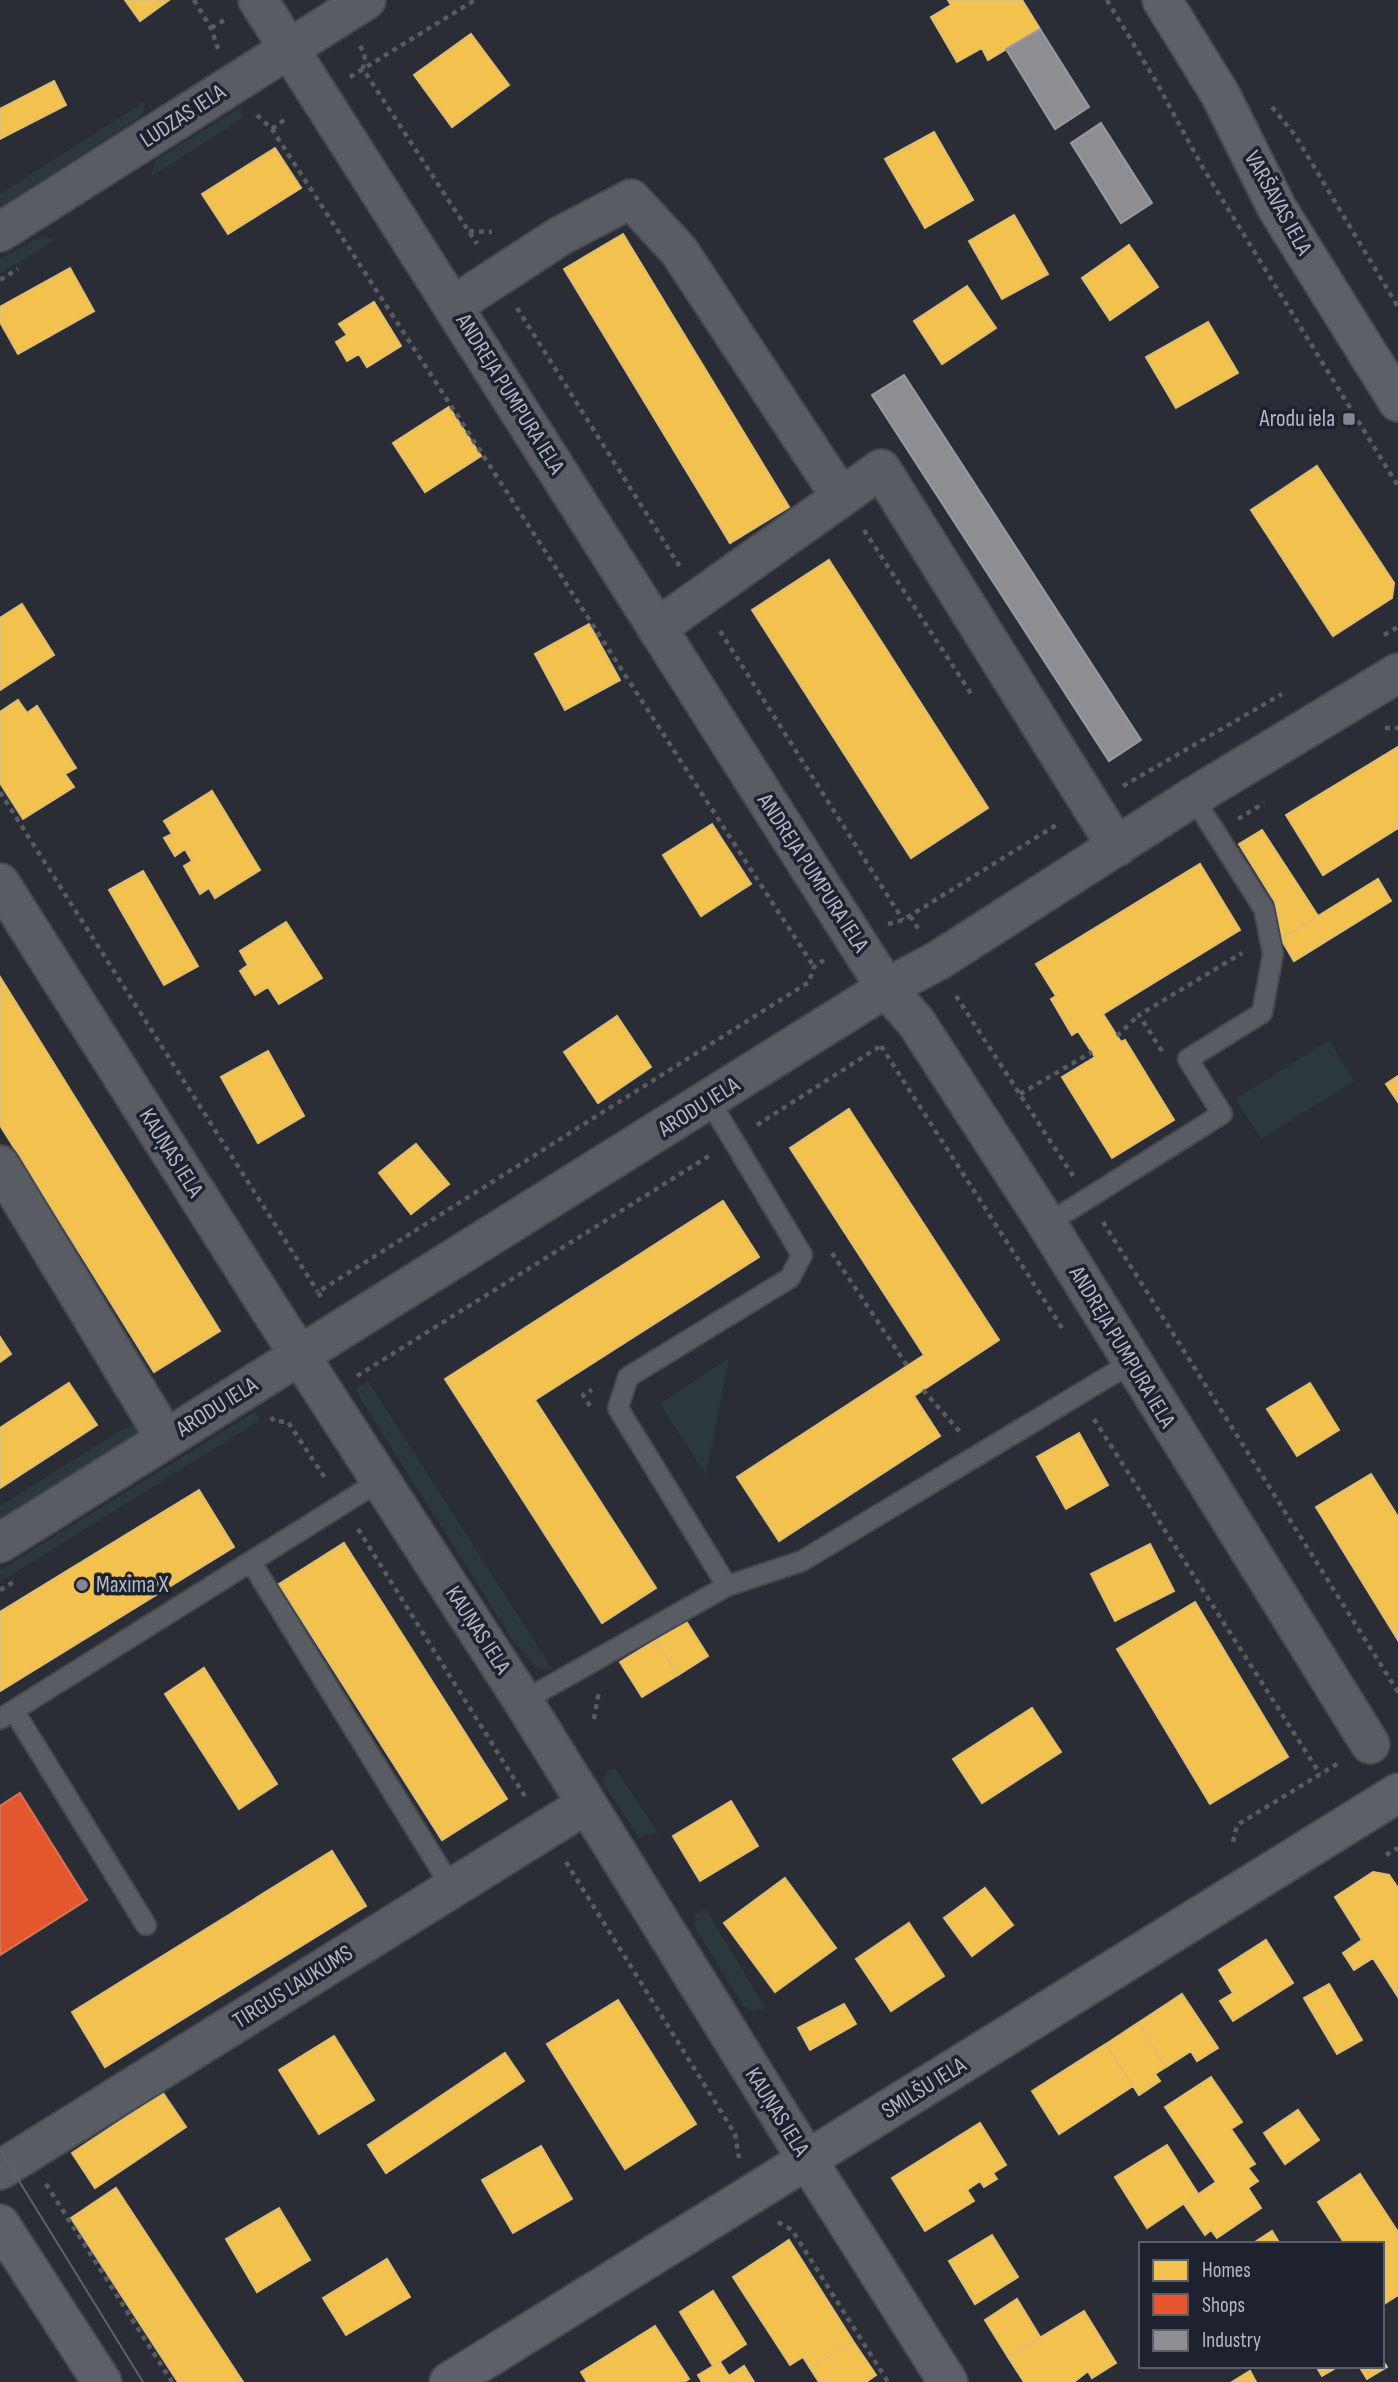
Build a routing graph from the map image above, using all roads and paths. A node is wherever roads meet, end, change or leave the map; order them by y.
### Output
1 (194, 0) edge
2 (258, 0) edge
3 (366, 0) edge
4 (475, 0) edge
5 (1162, 0) edge
6 (288, 49) junction
7 (222, 55) dead end
8 (363, 69) junction
9 (339, 83) dead end
10 (1270, 104) dead end
11 (258, 116) dead end
12 (0, 232) edge
13 (499, 278) junction
14 (454, 304) junction
15 (1398, 307) edge
16 (1398, 402) edge
17 (850, 510) junction
18 (700, 598) junction
19 (1398, 627) edge
20 (657, 628) junction
21 (1374, 640) dead end
22 (1398, 673) edge
23 (1292, 688) dead end
24 (973, 696) dead end
25 (1385, 728) dead end
26 (1398, 729) edge
27 (0, 792) edge
28 (1193, 797) junction
29 (1092, 804) junction
30 (1050, 812) dead end
31 (1058, 824) junction
32 (1117, 847) junction
33 (0, 883) edge
34 (904, 920) junction
35 (881, 926) dead end
36 (833, 954) dead end
37 (814, 967) junction
38 (886, 988) junction
39 (956, 996) dead end
40 (1139, 1015) dead end
41 (1117, 1037) dead end
42 (889, 1040) dead end
43 (1092, 1052) dead end
44 (1020, 1094) junction
45 (709, 1100) junction
46 (736, 1140) junction
47 (0, 1165) edge
48 (1088, 1199) junction
49 (1047, 1224) junction
50 (318, 1292) junction
51 (323, 1301) dead end
52 (300, 1355) junction
53 (1131, 1363) junction
54 (353, 1379) dead end
55 (595, 1388) dead end
56 (923, 1390) dead end
57 (590, 1407) dead end
58 (268, 1412) dead end
59 (966, 1438) dead end
60 (166, 1439) junction
61 (381, 1480) junction
62 (343, 1504) junction
63 (0, 1543) edge
64 (251, 1562) junction
65 (727, 1587) junction
66 (1398, 1692) edge
67 (523, 1701) junction
68 (7, 1715) edge
69 (1370, 1744) joint
70 (1398, 1793) edge
71 (587, 1804) junction
72 (546, 1829) junction
73 (1233, 1842) dead end
74 (1398, 1848) edge
75 (1386, 1856) dead end
76 (452, 1888) junction
77 (146, 1926) dead end
78 (739, 2160) dead end
79 (13, 2161) edge
80 (808, 2161) junction
81 (778, 2222) dead end
82 (0, 2224) edge
83 (102, 2382) edge
84 (172, 2382) edge
85 (449, 2382) edge
86 (888, 2382) edge
87 (948, 2382) edge

1 - 7 path
2 - 6 street, ANDREJA PUMPURA IELA
3 - 6 street, LUDZAS IELA
4 - 8 path
5 - 16 street, VARŠAVAS IELA
6 - 12 street, LUDZAS IELA
6 - 14 street, ANDREJA PUMPURA IELA
8 - 9 path
8 - 13 path
10 - 15 path
11 - 37 path
13 - 14 street
13 - 17 street
13 - 18 path
14 - 20 street, ANDREJA PUMPURA IELA
17 - 18 street
17 - 24 path
17 - 29 street
18 - 20 street
18 - 34 path
19 - 21 path
20 - 38 street, ANDREJA PUMPURA IELA
22 - 28 street, ARODU IELA
23 - 29 path
25 - 26 path
27 - 50 path
28 - 32 street, ARODU IELA
28 - 48 lane
29 - 31 path
29 - 32 street
30 - 31 path
31 - 34 path
32 - 38 street, ARODU IELA
33 - 52 street, KAUŅAS IELA
34 - 35 path
36 - 37 path
37 - 50 path
38 - 45 street, ARODU IELA
38 - 49 street, ANDREJA PUMPURA IELA
39 - 44 path
40 - 41 path
42 - 46 path
43 - 44 path
44 - 48 path
45 - 46 lane
45 - 52 street, ARODU IELA
46 - 54 path
46 - 65 lane
47 - 60 street
48 - 49 lane
48 - 66 path
49 - 53 street, ANDREJA PUMPURA IELA
50 - 51 path
52 - 60 street, ARODU IELA
52 - 61 street, KAUŅAS IELA
53 - 65 lane
53 - 69 street, ANDREJA PUMPURA IELA
55 - 57 path
56 - 59 path
58 - 62 path
60 - 63 street, ARODU IELA
61 - 62 lane
61 - 67 street, KAUŅAS IELA
62 - 64 lane
62 - 72 path
64 - 68 lane
64 - 76 lane
65 - 67 lane
67 - 71 street, KAUŅAS IELA
68 - 77 lane
69 - 73 path
70 - 80 street, SMILŠU IELA
71 - 72 street, TIRGUS LAUKUMS
71 - 80 street, KAUŅAS IELA
72 - 76 street, TIRGUS LAUKUMS
72 - 78 path
74 - 75 path
76 - 79 street, TIRGUS LAUKUMS
79 - 84 path
80 - 85 street, SMILŠU IELA
80 - 87 street, KAUŅAS IELA
81 - 86 path
82 - 83 street

